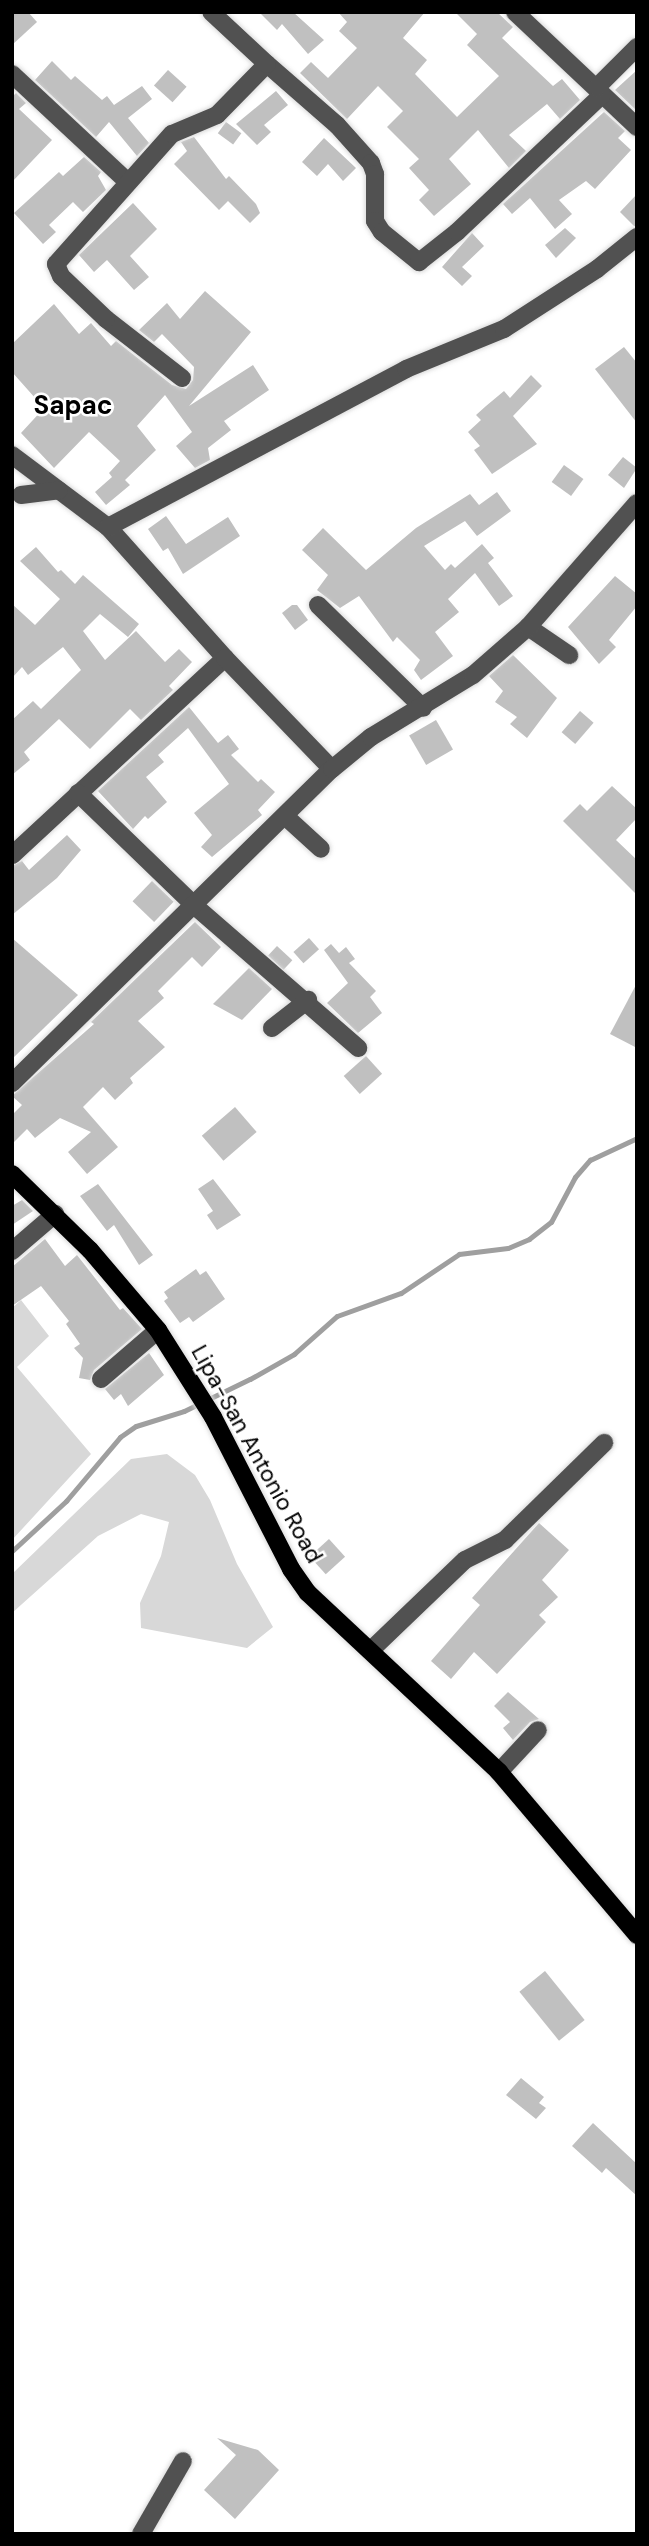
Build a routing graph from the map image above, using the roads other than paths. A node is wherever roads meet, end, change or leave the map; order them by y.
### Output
1 (211, 12) edge
2 (515, 12) edge
3 (637, 47) edge
4 (267, 64) junction
5 (12, 74) edge
6 (599, 91) junction
7 (637, 127) edge
8 (128, 182) junction
9 (637, 237) edge
10 (182, 378) dead end
11 (12, 455) edge
12 (60, 491) junction
13 (21, 495) dead end
14 (637, 503) edge
15 (108, 527) junction
16 (318, 605) dead end
17 (528, 627) junction
18 (569, 655) dead end
19 (225, 659) junction
20 (423, 708) junction
21 (332, 769) junction
22 (78, 793) junction
23 (286, 817) junction
24 (321, 849) dead end
25 (12, 855) edge
26 (196, 907) junction
27 (308, 1000) junction
28 (272, 1028) dead end
29 (358, 1048) dead end
30 (12, 1083) edge
31 (12, 1174) edge
32 (55, 1214) junction
33 (12, 1251) edge
34 (158, 1330) junction
35 (101, 1379) dead end
36 (604, 1443) dead end
37 (371, 1650) junction
38 (538, 1730) dead end
39 (499, 1772) junction
40 (637, 1935) edge
41 (183, 2461) dead end
42 (141, 2534) edge

1 - 4 street
2 - 6 street
3 - 6 street
4 - 6 street
4 - 8 street
5 - 8 street
6 - 7 street
8 - 10 street
9 - 15 street
11 - 12 street
12 - 13 street
12 - 15 street
14 - 17 street
15 - 19 street
16 - 20 street
17 - 18 street
17 - 20 street
19 - 21 street
19 - 22 street
20 - 21 street
21 - 23 street
22 - 25 street
22 - 26 street
23 - 24 street
23 - 26 street
26 - 27 street
26 - 30 street
27 - 28 street
27 - 29 street
31 - 32 main road, Lipa-San Antonio Road
32 - 33 street
32 - 34 main road, Lipa-San Antonio Road
34 - 35 street
34 - 37 main road, Lipa-San Antonio Road
36 - 37 street
37 - 39 main road, Lipa-San Antonio Road
38 - 39 street
39 - 40 main road, Lipa-San Antonio Road
41 - 42 street

